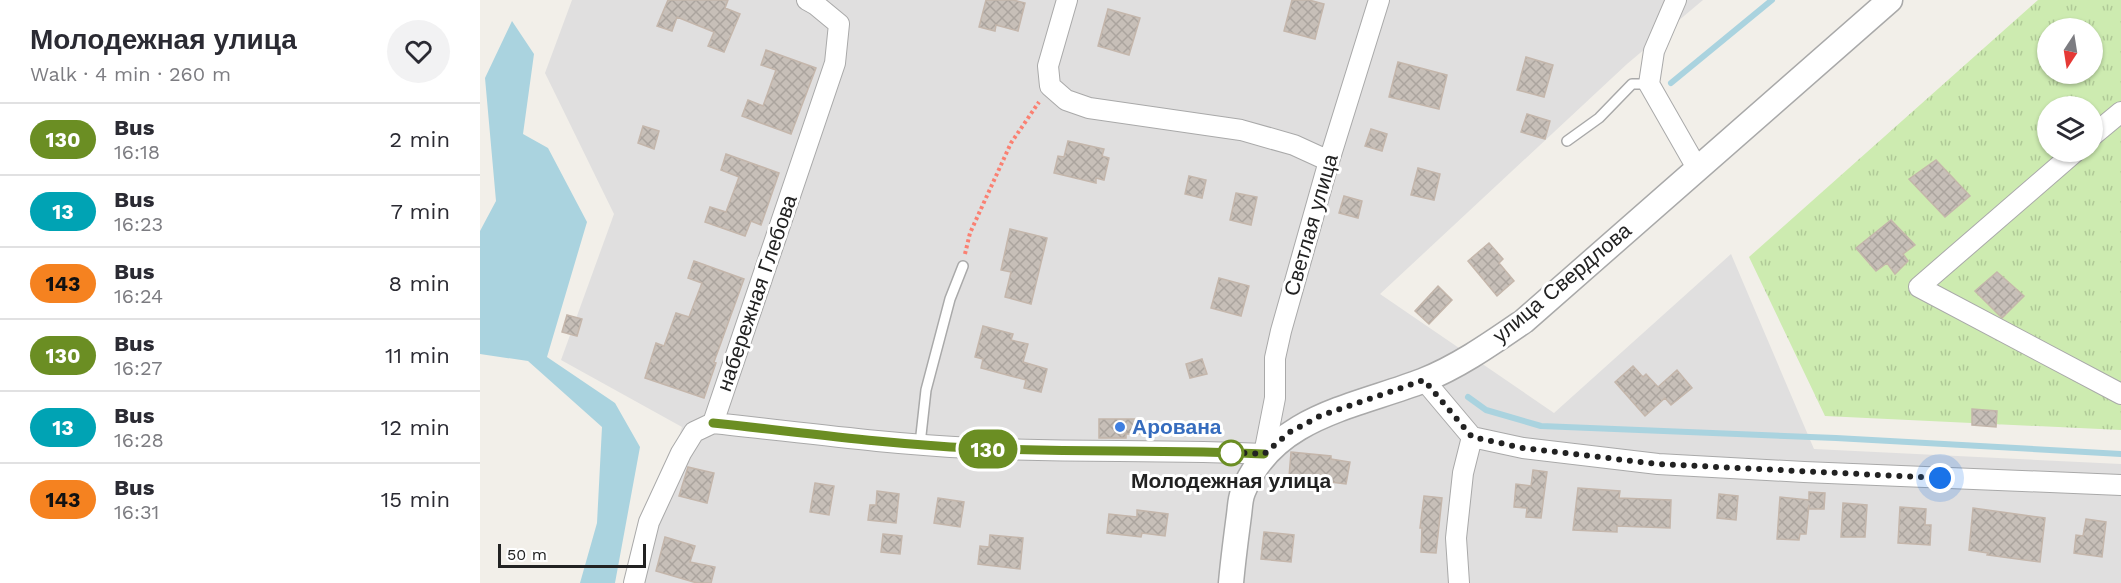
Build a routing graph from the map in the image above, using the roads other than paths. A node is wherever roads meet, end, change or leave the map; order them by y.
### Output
1 (807, 0) edge
2 (1067, 0) edge
3 (1379, 0) edge
4 (1676, 0) edge
5 (1890, 0) edge
6 (1648, 84) junction
7 (2121, 112) edge
8 (2103, 127) edge
9 (1567, 141) dead end
10 (1329, 161) junction
11 (2063, 162) edge
12 (1696, 168) junction
13 (963, 266) road end
14 (1424, 380) junction
15 (2121, 394) edge
16 (713, 423) junction
17 (1472, 437) junction
18 (921, 444) junction
19 (1264, 454) junction
20 (2121, 485) edge
21 (634, 583) edge
22 (1231, 583) edge
23 (1459, 583) edge

1 - 16 street, набережная Глебова
2 - 10 street
3 - 10 street, Светлая улица
4 - 6 street
5 - 12 street, улица Свердлова
6 - 9 lane
6 - 12 street
7 - 8 street
10 - 19 street, Светлая улица
11 - 15 street
12 - 14 street, улица Свердлова
13 - 18 lane
14 - 17 street
14 - 19 street, улица Свердлова
16 - 18 street
16 - 21 street
17 - 20 street
17 - 23 street
18 - 19 street
19 - 22 street, улица Свердлова

